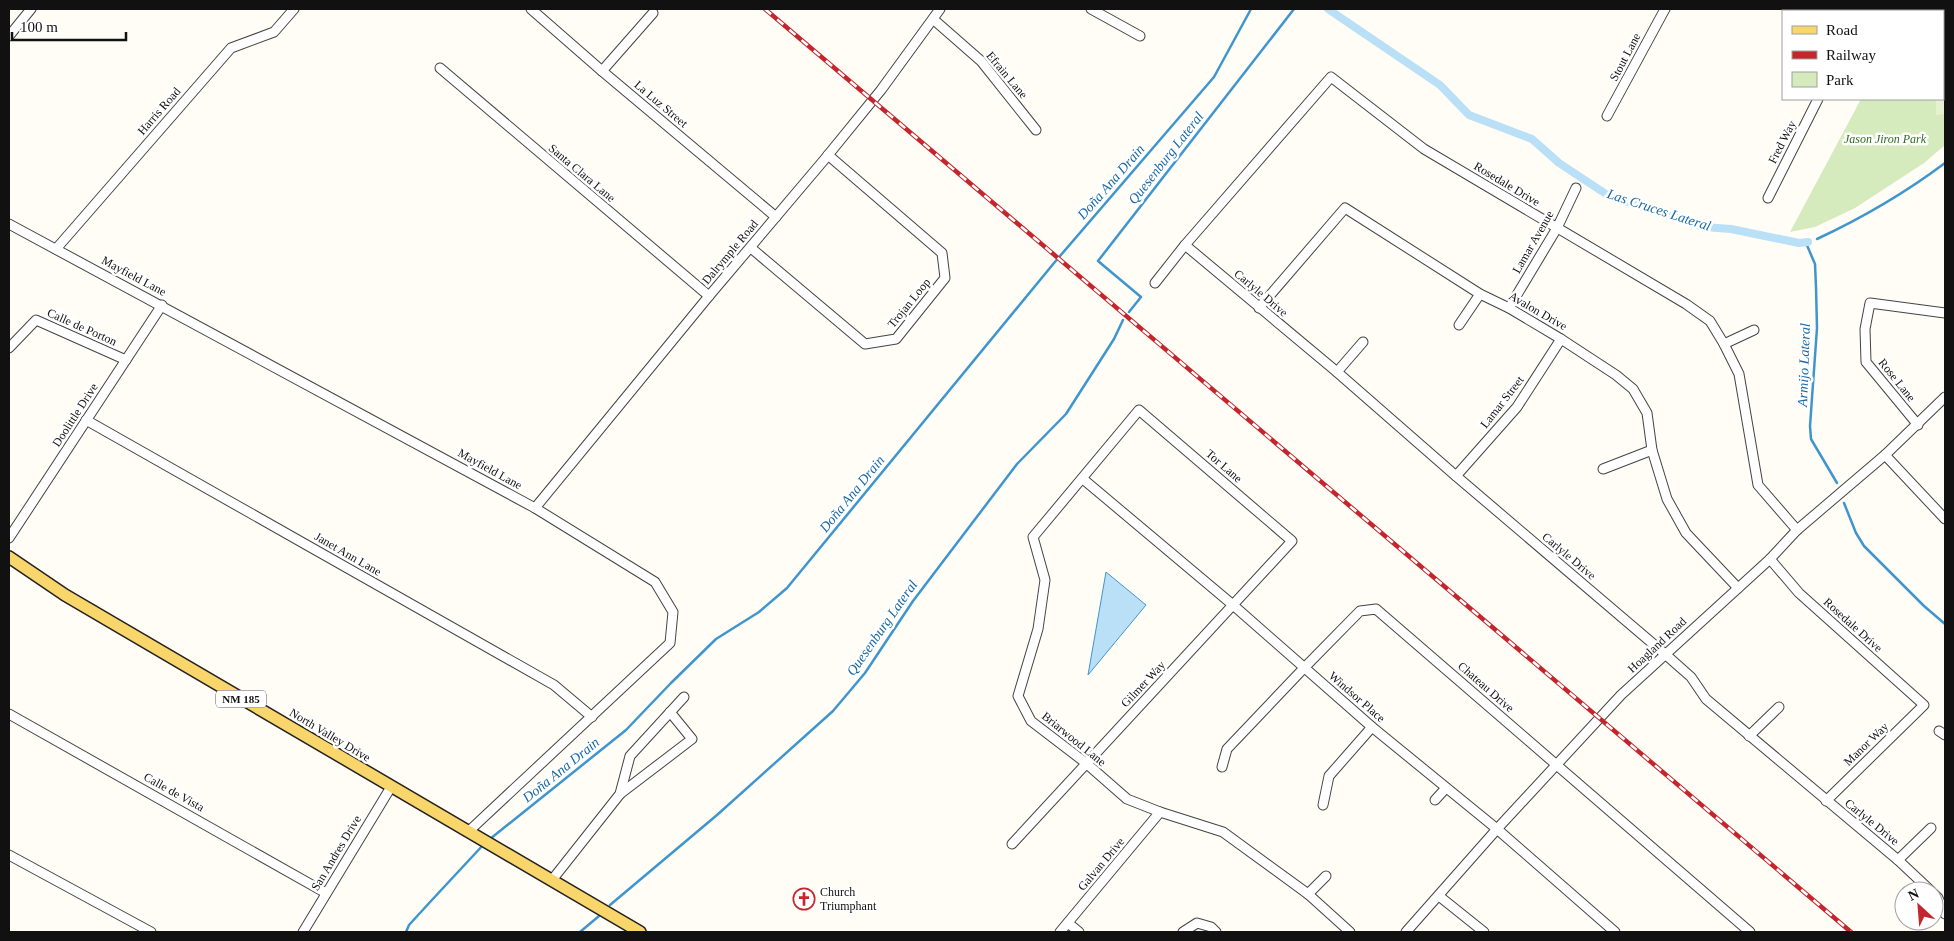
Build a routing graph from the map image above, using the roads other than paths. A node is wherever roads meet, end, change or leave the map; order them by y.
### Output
1 (32, 9) edge
2 (294, 9) edge
3 (531, 9) edge
4 (940, 9) edge
5 (1091, 9) edge
6 (1665, 9) edge
7 (653, 13) dead end
8 (933, 19) junction
9 (9, 36) edge
10 (1140, 36) dead end
11 (440, 68) dead end
12 (602, 71) junction
13 (1817, 100) edge
14 (1607, 116) dead end
15 (1036, 130) dead end
16 (828, 155) junction
17 (1576, 188) dead end
18 (1768, 198) dead end
19 (776, 216) junction
20 (9, 224) edge
21 (1557, 228) junction
22 (1185, 245) junction
23 (751, 248) junction
24 (56, 249) junction
25 (1155, 283) dead end
26 (1480, 294) junction
27 (709, 296) junction
28 (162, 306) junction
29 (1259, 308) junction
30 (1509, 308) junction
31 (1945, 313) edge
32 (1459, 326) dead end
33 (1754, 330) dead end
34 (1562, 339) junction
35 (1363, 342) dead end
36 (1724, 344) junction
37 (9, 348) edge
38 (126, 360) junction
39 (1338, 372) junction
40 (1945, 397) edge
41 (1139, 410) joint
42 (86, 420) junction
43 (1918, 425) junction
44 (1652, 450) junction
45 (1885, 455) junction
46 (1603, 469) dead end
47 (1456, 476) junction
48 (1083, 479) junction
49 (535, 508) junction
50 (1945, 519) edge
51 (1797, 530) junction
52 (9, 538) edge
53 (1292, 541) joint
54 (9, 558) edge
55 (1770, 559) junction
56 (1738, 588) junction
57 (1233, 605) junction
58 (1665, 654) junction
59 (1304, 668) junction
60 (684, 697) dead end
61 (1924, 705) joint
62 (1779, 707) dead end
63 (670, 712) junction
64 (9, 714) edge
65 (592, 717) junction
66 (1372, 727) junction
67 (1749, 736) junction
68 (1086, 763) junction
69 (1556, 764) junction
70 (1222, 767) dead end
71 (391, 787) junction
72 (1446, 788) junction
73 (620, 794) junction
74 (1435, 800) dead end
75 (1826, 801) junction
76 (1323, 805) dead end
77 (1160, 812) junction
78 (1931, 828) dead end
79 (1497, 829) junction
80 (473, 833) junction
81 (1012, 844) dead end
82 (9, 855) edge
83 (1898, 860) junction
84 (1326, 876) dead end
85 (552, 880) junction
86 (1920, 881) edge
87 (326, 893) junction
88 (1308, 894) junction
89 (1438, 896) junction
90 (1068, 923) junction
91 (151, 932) edge
92 (303, 932) edge
93 (640, 932) edge
94 (1060, 932) edge
95 (1080, 932) edge
96 (1183, 932) edge
97 (1216, 932) edge
98 (1350, 932) edge
99 (1406, 932) edge
100 (1484, 932) edge
101 (1615, 932) edge
102 (1750, 932) edge

1 - 9 street
2 - 24 street, Harris Road
3 - 12 street, La Luz Street
4 - 8 street, Dalrymple Road
5 - 10 street
6 - 14 street, Stout Lane
7 - 12 street
8 - 15 street, Efrain Lane
8 - 16 street, Dalrymple Road
11 - 27 street, Santa Clara Lane
12 - 19 street, La Luz Street
13 - 18 street, Fred Way
16 - 19 street, Dalrymple Road
16 - 23 street, Trojan Loop
17 - 21 street, Lamar Avenue
19 - 23 street, Dalrymple Road
20 - 24 street, Mayfield Lane
21 - 22 street, Rosedale Drive
21 - 30 street, Lamar Avenue
21 - 36 street, Rosedale Drive
22 - 25 street, Rosedale Drive
22 - 29 street, Carlyle Drive
23 - 27 street, Dalrymple Road
24 - 28 street, Mayfield Lane
26 - 29 street, Avalon Drive
26 - 30 street, Avalon Drive
26 - 32 street
27 - 49 street, Dalrymple Road
28 - 38 street, Doolittle Drive
28 - 49 street, Mayfield Lane
29 - 39 street, Carlyle Drive
30 - 34 street, Avalon Drive
31 - 43 street, Rose Lane
33 - 36 street
34 - 44 street, Avalon Drive
34 - 47 street, Lamar Street
35 - 39 street
36 - 51 street, Rosedale Drive
37 - 38 street, Calle de Porton
38 - 42 street, Doolittle Drive
39 - 47 street, Carlyle Drive
40 - 43 street, Hoagland Road
41 - 48 street, Briarwood Lane
41 - 53 street, Tor Lane
42 - 52 street, Doolittle Drive
42 - 65 street, Janet Ann Lane
43 - 45 street, Hoagland Road
44 - 46 street
44 - 56 street, Avalon Drive
45 - 50 street
45 - 51 street, Hoagland Road
47 - 58 street, Carlyle Drive
48 - 57 street, Windsor Place
48 - 68 street, Briarwood Lane
49 - 65 street, Mayfield Lane
51 - 55 street, Hoagland Road
53 - 57 street, Gilmer Way
54 - 71 main road, North Valley Drive / NM 185
55 - 56 street, Hoagland Road
55 - 61 street, Rosedale Drive
56 - 58 street, Hoagland Road
57 - 59 street, Windsor Place
57 - 68 street, Gilmer Way
58 - 67 street, Carlyle Drive
58 - 69 street, Hoagland Road
59 - 66 street, Windsor Place
59 - 69 street, Chateau Drive
59 - 70 street, Chateau Drive
60 - 63 street
61 - 75 street, Manor Way
62 - 67 street
63 - 73 street
63 - 73 street
64 - 87 street, Calle de Vista
65 - 80 street, Mayfield Lane
66 - 72 street, Windsor Place
66 - 76 street
67 - 75 street, Carlyle Drive
68 - 77 street, Briarwood Lane
68 - 81 street, Gilmer Way
69 - 79 street, Hoagland Road
69 - 102 street, Chateau Drive
71 - 80 main road, North Valley Drive / NM 185
71 - 87 street, San Andres Drive
72 - 74 street
72 - 79 street, Windsor Place
73 - 85 street
75 - 83 street, Carlyle Drive
77 - 88 street, Briarwood Lane
77 - 90 street, Galvan Drive
78 - 83 street
79 - 89 street, Hoagland Road
79 - 101 street, Windsor Place
80 - 85 main road, North Valley Drive / NM 185
82 - 91 street
83 - 86 street, Carlyle Drive
84 - 88 street
85 - 93 main road, North Valley Drive / NM 185
87 - 92 street, San Andres Drive
88 - 98 street, Briarwood Lane
89 - 99 street, Hoagland Road
89 - 100 street
90 - 94 street, Galvan Drive
90 - 95 street
96 - 97 street

